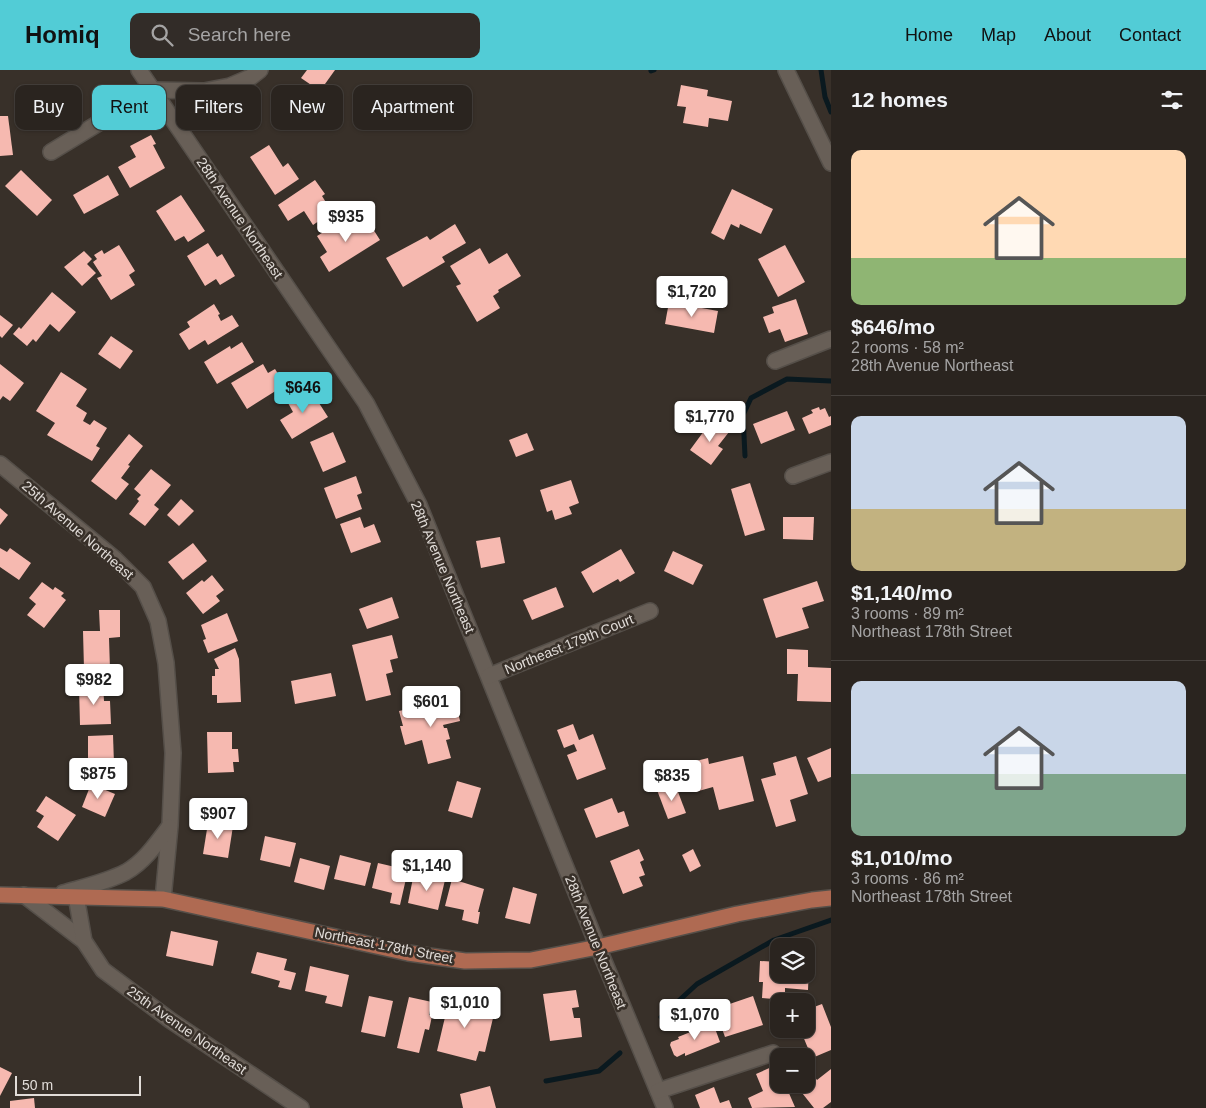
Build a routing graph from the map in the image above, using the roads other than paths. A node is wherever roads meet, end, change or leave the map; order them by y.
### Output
1 (140, 70) edge
2 (260, 70) edge
3 (786, 70) edge
4 (150, 85) edge
5 (166, 90) edge
6 (166, 109) edge
7 (92, 127) edge
8 (51, 152) dead end
9 (831, 163) edge
10 (831, 339) edge
11 (775, 361) dead end
12 (831, 462) edge
13 (0, 464) edge
14 (794, 476) dead end
15 (650, 611) dead end
16 (489, 676) junction
17 (170, 826) junction
18 (0, 895) edge
19 (24, 895) junction
20 (53, 896) junction
21 (76, 896) junction
22 (831, 898) edge
23 (163, 899) junction
24 (84, 942) junction
25 (598, 947) junction
26 (770, 1054) edge
27 (658, 1091) junction
28 (300, 1108) edge
29 (665, 1108) edge

1 - 4 street, 28th Avenue Northeast
2 - 5 street
3 - 9 street
6 - 16 street, 28th Avenue Northeast
7 - 8 street
10 - 11 street
12 - 14 street
13 - 17 street, 25th Avenue Northeast
15 - 16 street, Northeast 179th Court
16 - 25 street, 28th Avenue Northeast
17 - 20 street
17 - 23 street, 25th Avenue Northeast
18 - 19 main road, Northeast 178th Street
19 - 20 main road, Northeast 178th Street
19 - 24 street, 25th Avenue Northeast
20 - 21 main road, Northeast 178th Street
21 - 23 main road, Northeast 178th Street
21 - 24 street, 25th Avenue Northeast
22 - 25 main road, Northeast 178th Street
23 - 25 main road, Northeast 178th Street
24 - 28 street, 25th Avenue Northeast
25 - 27 street, 28th Avenue Northeast
26 - 27 street
27 - 29 street, 28th Avenue Northeast

